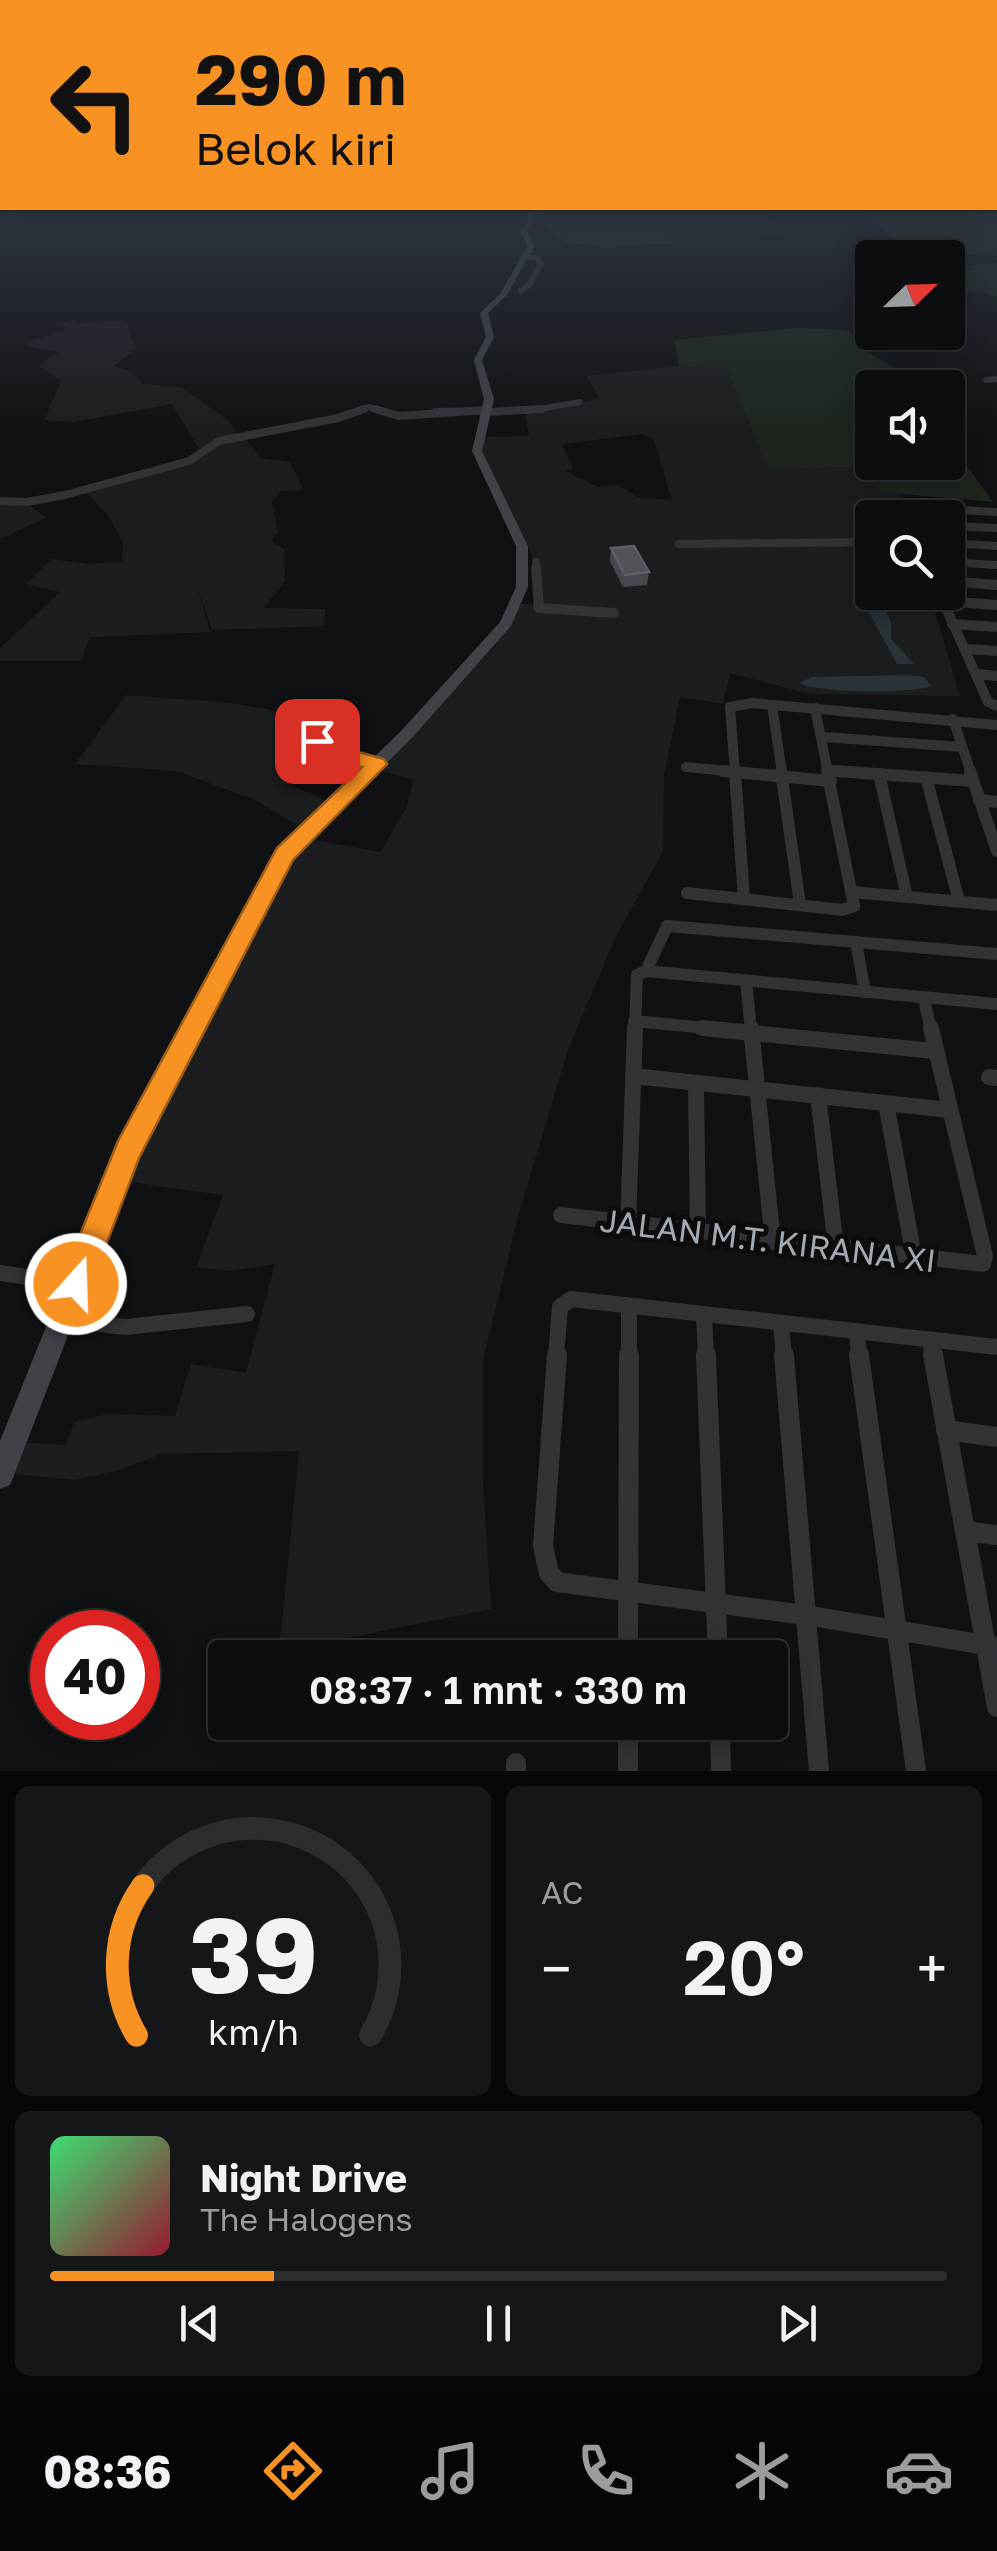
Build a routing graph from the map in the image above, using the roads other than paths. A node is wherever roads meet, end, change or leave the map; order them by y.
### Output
1 (517, 269) edge
2 (539, 269) edge
3 (521, 291) dead end
4 (997, 379) edge
5 (986, 380) dead end
6 (580, 402) dead end
7 (488, 411) junction
8 (0, 501) edge
9 (965, 510) edge
10 (997, 512) edge
11 (965, 527) edge
12 (997, 528) edge
13 (855, 542) edge
14 (679, 544) dead end
15 (965, 544) edge
16 (997, 546) edge
17 (536, 562) dead end
18 (965, 563) edge
19 (997, 565) edge
20 (965, 582) edge
21 (997, 585) edge
22 (965, 600) edge
23 (997, 605) edge
24 (946, 610) edge
25 (614, 613) dead end
26 (952, 624) junction
27 (997, 627) edge
28 (966, 649) junction
29 (997, 651) edge
30 (976, 674) junction
31 (997, 676) edge
32 (772, 705) junction
33 (997, 706) edge
34 (815, 708) junction
35 (323, 712) dead end
36 (952, 719) junction
37 (997, 725) edge
38 (823, 738) junction
39 (962, 747) junction
40 (377, 764) junction
41 (686, 767) dead end
42 (734, 774) junction
43 (879, 774) junction
44 (830, 775) junction
45 (781, 777) junction
46 (926, 777) junction
47 (972, 781) junction
48 (979, 800) junction
49 (997, 802) edge
50 (997, 851) edge
51 (852, 892) junction
52 (687, 893) dead end
53 (907, 897) junction
54 (744, 900) junction
55 (959, 901) junction
56 (800, 904) junction
57 (997, 905) edge
58 (856, 942) junction
59 (997, 954) edge
60 (646, 971) junction
61 (746, 981) junction
62 (865, 992) junction
63 (924, 999) junction
64 (997, 1004) edge
65 (634, 1022) junction
66 (750, 1034) junction
67 (936, 1051) junction
68 (633, 1076) junction
69 (696, 1082) junction
70 (758, 1089) junction
71 (818, 1096) junction
72 (886, 1103) junction
73 (950, 1110) junction
74 (561, 1215) dead end
75 (628, 1225) junction
76 (698, 1234) junction
77 (773, 1242) junction
78 (836, 1248) junction
79 (914, 1257) junction
80 (0, 1273) edge
81 (76, 1284) junction
82 (629, 1308) junction
83 (247, 1314) dead end
84 (704, 1317) junction
85 (63, 1320) junction
86 (780, 1323) junction
87 (856, 1331) junction
88 (930, 1340) junction
89 (997, 1347) edge
90 (946, 1430) junction
91 (997, 1437) edge
92 (0, 1475) edge
93 (965, 1530) junction
94 (997, 1535) edge
95 (629, 1592) junction
96 (717, 1602) junction
97 (805, 1614) junction
98 (897, 1633) junction
99 (628, 1640) edge
100 (718, 1640) edge
101 (991, 1646) edge
102 (997, 1707) edge
103 (628, 1740) edge
104 (720, 1740) edge
105 (628, 1771) edge
106 (721, 1771) edge
107 (819, 1771) edge
108 (916, 1771) edge

1 - 7 street
2 - 3 street
4 - 5 street
6 - 7 street
7 - 8 street
7 - 40 street
9 - 10 street
11 - 12 street
13 - 14 street
15 - 16 street
17 - 25 street
18 - 19 street
20 - 21 street
22 - 23 street
24 - 26 street
26 - 27 street
26 - 28 street
28 - 29 street
28 - 30 street
30 - 31 street
30 - 33 street
32 - 34 street
32 - 42 street
32 - 45 street
34 - 36 street
34 - 38 street
35 - 40 street
36 - 37 street
36 - 39 street
38 - 39 street
38 - 44 street
39 - 47 street
40 - 81 street
41 - 42 street
42 - 45 street
42 - 54 street
43 - 44 street
43 - 46 street
43 - 53 street
44 - 45 street
44 - 51 street
45 - 56 street
46 - 47 street
46 - 55 street
47 - 48 street
48 - 49 street
48 - 50 street
51 - 53 street
51 - 56 street
52 - 54 street
53 - 55 street
54 - 56 street
55 - 57 street
58 - 59 street
58 - 60 street
58 - 62 street
60 - 61 street
60 - 65 street
61 - 62 street
61 - 66 street
62 - 63 street
63 - 64 street
63 - 67 street
65 - 66 street
65 - 68 street
66 - 67 street
66 - 70 street
67 - 73 street
68 - 69 street
68 - 75 street
69 - 70 street
69 - 76 street
70 - 71 street
70 - 77 street
71 - 72 street
71 - 78 street
72 - 73 street
72 - 79 street
73 - 79 street, JALAN M.T. KIRANA XI
74 - 75 street, JALAN M.T. KIRANA XI
75 - 76 street, JALAN M.T. KIRANA XI
76 - 77 street, JALAN M.T. KIRANA XI
77 - 78 street, JALAN M.T. KIRANA XI
78 - 79 street, JALAN M.T. KIRANA XI
80 - 81 street
81 - 85 street
82 - 84 street
82 - 95 street
82 - 95 street
83 - 85 street
84 - 86 street
84 - 96 street
85 - 92 street
86 - 87 street
86 - 97 street
87 - 88 street
87 - 98 street
88 - 89 street
88 - 90 street
90 - 91 street
90 - 93 street
93 - 94 street
93 - 101 street
95 - 96 street
95 - 99 street
96 - 97 street
96 - 100 street
97 - 98 street
97 - 107 street
98 - 101 street
98 - 108 street
101 - 102 street
103 - 105 street
104 - 106 street

